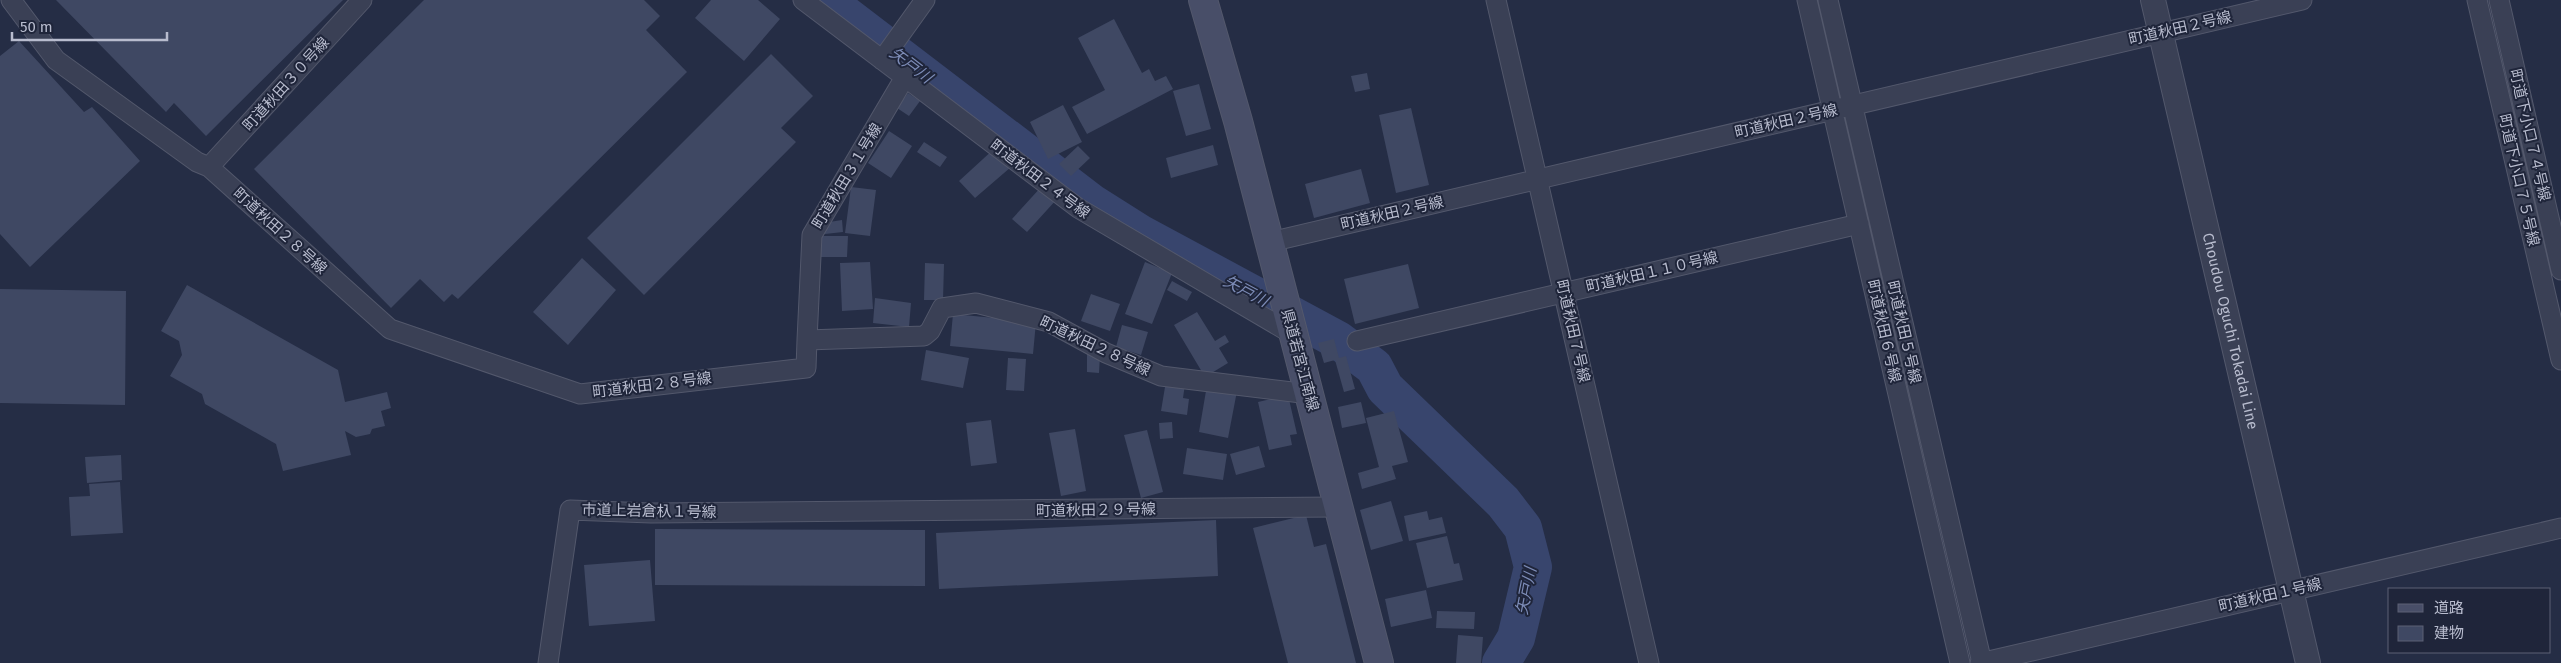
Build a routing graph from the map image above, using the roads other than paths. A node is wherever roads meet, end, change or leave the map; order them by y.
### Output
1 (11, 0) edge
2 (362, 0) edge
3 (803, 0) edge
4 (925, 0) edge
5 (1203, 0) edge
6 (1496, 0) edge
7 (1807, 0) edge
8 (1828, 0) edge
9 (2154, 0) edge
10 (2302, 0) edge
11 (2477, 0) edge
12 (2499, 0) edge
13 (2161, 33) junction
14 (882, 60) junction
15 (905, 77) junction
16 (1852, 106) junction
17 (1832, 110) junction
18 (209, 167) junction
19 (1538, 179) junction
20 (1859, 224) junction
21 (1270, 243) junction
22 (2561, 270) edge
23 (1564, 293) junction
24 (1293, 334) junction
25 (807, 340) junction
26 (1357, 341) dead end
27 (2561, 360) edge
28 (1309, 394) junction
29 (1339, 507) junction
30 (854, 512) joint
31 (2561, 528) edge
32 (2291, 590) junction
33 (548, 663) edge
34 (1379, 663) edge
35 (1649, 663) edge
36 (1960, 663) edge
37 (1981, 663) edge
38 (2308, 663) edge

1 - 18 street, 町道秋田２８号線
2 - 18 street, 町道秋田３０号線
3 - 14 street, 町道秋田２４号線
4 - 14 street
5 - 21 main road, 県道若宮江南線
6 - 19 street, 町道秋田７号線
7 - 17 street, 町道秋田６号線
8 - 16 street, 町道秋田５号線
9 - 13 street, Choudou Oguchi Tokadai Line
10 - 13 street, 町道秋田２号線
11 - 27 street, 町道下小口７５号線
12 - 22 street, 町道下小口７４号線
13 - 16 street, 町道秋田２号線
13 - 32 street, Choudou Oguchi Tokadai Line
14 - 15 street, 町道秋田２４号線
15 - 24 street, 町道秋田２４号線
15 - 25 street, 町道秋田３１号線
16 - 17 street, 町道秋田２号線
16 - 37 street, 町道秋田５号線
17 - 19 street, 町道秋田２号線
17 - 20 street, 町道秋田６号線
18 - 25 street, 町道秋田２８号線
19 - 21 street, 町道秋田２号線
19 - 23 street, 町道秋田７号線
20 - 23 street, 町道秋田１１０号線
20 - 36 street, 町道秋田６号線
21 - 24 main road, 県道若宮江南線
23 - 26 street, 町道秋田１１０号線
23 - 35 street, 町道秋田７号線
24 - 28 main road, 県道若宮江南線
25 - 28 street, 町道秋田２８号線
28 - 29 main road, 県道若宮江南線
29 - 30 street, 町道秋田２９号線
29 - 34 main road, 県道若宮江南線
30 - 33 street, 市道上岩倉杁１号線
31 - 32 street, 町道秋田１号線
32 - 37 street, 町道秋田１号線
32 - 38 street, Choudou Oguchi Tokadai Line

